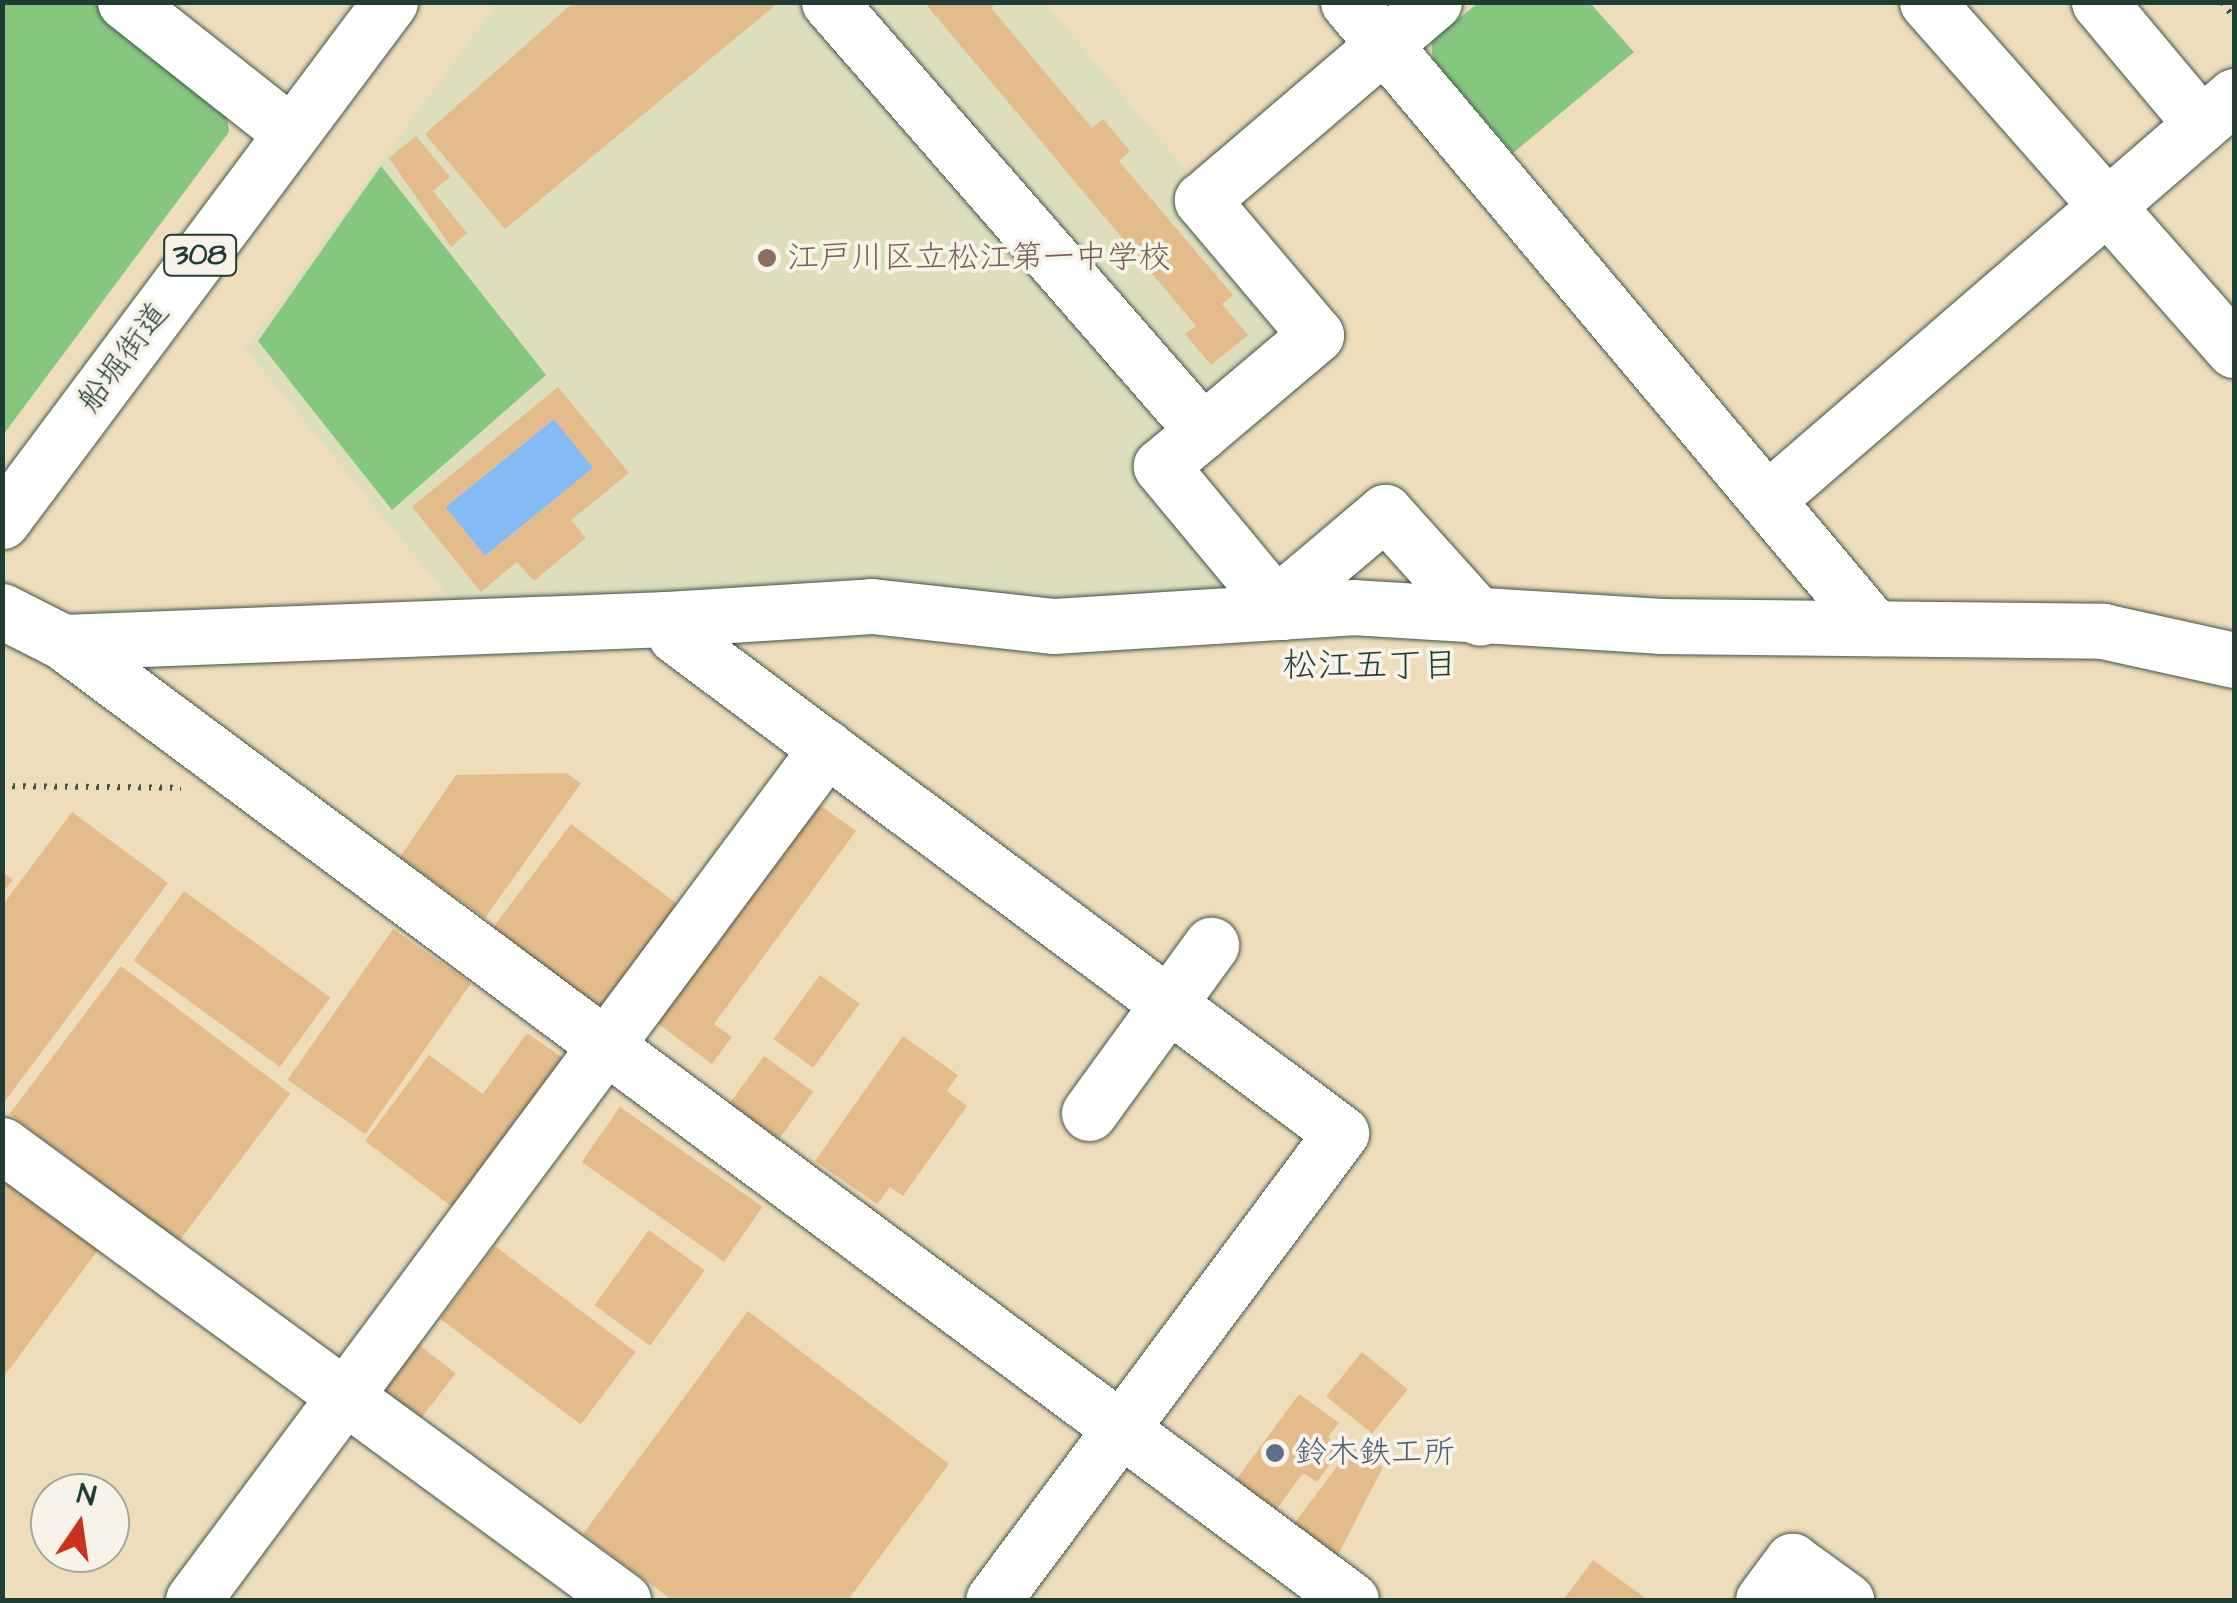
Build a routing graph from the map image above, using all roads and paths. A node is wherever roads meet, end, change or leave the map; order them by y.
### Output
1 (124, 2) edge
2 (390, 2) edge
3 (829, 2) edge
4 (1348, 2) edge
5 (1434, 2) edge
6 (1927, 2) edge
7 (2099, 2) edge
8 (2222, 2) edge
9 (2234, 18) edge
10 (1384, 46) junction
11 (2218, 110) edge
12 (291, 133) junction
13 (2106, 209) junction
14 (2234, 350) edge
15 (1203, 431) junction
16 (1768, 499) junction
17 (5, 511) edge
18 (2, 612) edge
19 (1282, 612) junction
20 (1480, 618) junction
21 (667, 619) junction
22 (1874, 628) junction
23 (63, 642) junction
24 (2234, 660) edge
25 (827, 748) junction
26 (2, 786) edge
27 (253, 788) junction
28 (1211, 945) dead end
29 (1169, 1004) junction
30 (602, 1050) junction
31 (1089, 1113) dead end
32 (2, 1145) edge
33 (343, 1399) junction
34 (1119, 1432) junction
35 (193, 1600) edge
36 (623, 1600) edge
37 (993, 1600) edge
38 (1351, 1600) edge
39 (1763, 1600) edge
40 (1846, 1600) edge

1 - 12 street
2 - 12 street, 船堀街道 / 308
3 - 15 street
4 - 10 street
5 - 10 street
6 - 13 street
7 - 11 street
8 - 9 path
10 - 15 street
10 - 16 street
11 - 13 street
12 - 17 street, 船堀街道 / 308
13 - 14 street
13 - 16 street
15 - 19 street
16 - 22 street
18 - 23 street
19 - 20 street
19 - 20 street
19 - 21 street
20 - 22 street
21 - 23 street
21 - 25 street
22 - 24 street
23 - 27 street
25 - 29 street
25 - 30 street
26 - 27 path
27 - 30 street
28 - 29 street
29 - 31 street
29 - 34 street
30 - 33 street
30 - 34 street
32 - 33 street
33 - 35 street
33 - 36 street
34 - 37 street
34 - 38 street
39 - 40 street

